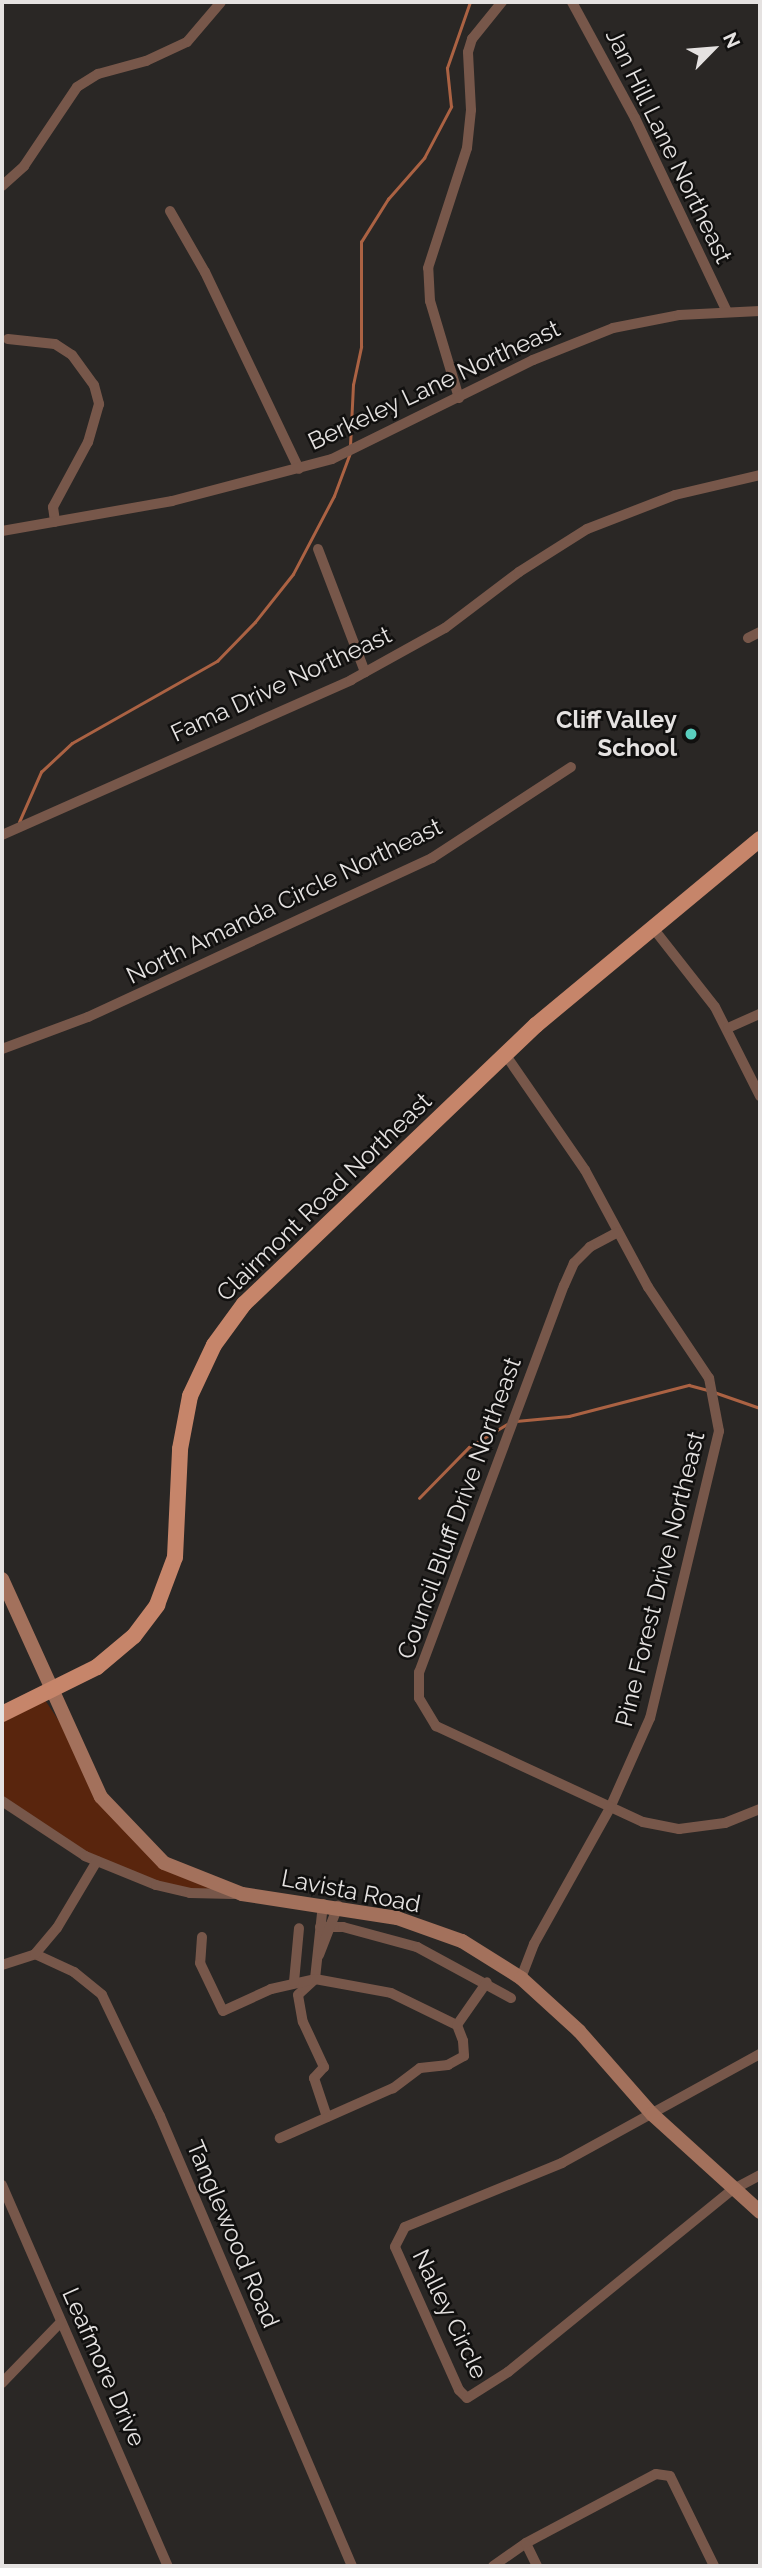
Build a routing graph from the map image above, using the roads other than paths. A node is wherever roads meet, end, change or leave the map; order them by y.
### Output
1 (221, 2) edge
2 (502, 2) edge
3 (572, 2) edge
4 (2, 186) edge
5 (170, 211) dead end
6 (726, 310) junction
7 (760, 310) edge
8 (8, 339) dead end
9 (458, 398) junction
10 (299, 469) junction
11 (760, 475) edge
12 (55, 522) junction
13 (2, 531) edge
14 (318, 549) dead end
15 (760, 632) edge
16 (748, 638) dead end
17 (365, 672) junction
18 (571, 767) dead end
19 (2, 835) edge
20 (760, 839) edge
21 (653, 928) junction
22 (760, 1014) edge
23 (728, 1028) junction
24 (2, 1049) edge
25 (505, 1054) junction
26 (760, 1096) edge
27 (618, 1232) junction
28 (2, 1579) edge
29 (53, 1692) junction
30 (2, 1714) edge
31 (2, 1801) edge
32 (610, 1808) junction
33 (760, 1809) edge
34 (97, 1861) junction
35 (243, 1894) junction
36 (323, 1904) junction
37 (338, 1906) junction
38 (320, 1927) junction
39 (299, 1928) dead end
40 (332, 1929) junction
41 (202, 1937) dead end
42 (35, 1954) junction
43 (319, 1955) junction
44 (2, 1965) edge
45 (521, 1978) junction
46 (315, 1979) junction
47 (294, 1982) junction
48 (487, 1982) junction
49 (511, 1998) dead end
50 (457, 2025) junction
51 (760, 2054) edge
52 (652, 2114) junction
53 (327, 2117) junction
54 (279, 2137) dead end
55 (760, 2175) edge
56 (2, 2185) edge
57 (732, 2190) junction
58 (760, 2212) edge
59 (61, 2322) junction
60 (2, 2383) edge
61 (526, 2543) junction
62 (168, 2566) edge
63 (352, 2566) edge
64 (494, 2566) edge
65 (537, 2566) edge
66 (714, 2566) edge

1 - 4 street
2 - 9 street
3 - 6 street, Jan Hill Lane Northeast
5 - 10 street
6 - 7 street, Berkeley Lane Northeast
6 - 9 street, Berkeley Lane Northeast
8 - 12 street
9 - 10 street, Berkeley Lane Northeast
10 - 12 street, Berkeley Lane Northeast
11 - 17 street, Fama Drive Northeast
12 - 13 street, Berkeley Lane Northeast
14 - 17 street
15 - 16 street
17 - 19 street, Fama Drive Northeast
18 - 24 street, North Amanda Circle Northeast
20 - 21 main road, Clairmont Road Northeast
21 - 23 street
21 - 25 main road, Clairmont Road Northeast
22 - 23 street
23 - 26 street
25 - 27 street, Pine Forest Drive Northeast
25 - 29 main road, Clairmont Road Northeast
27 - 32 street, Pine Forest Drive Northeast
27 - 32 street, Council Bluff Drive Northeast
28 - 29 main road, Lavista Road
29 - 30 main road, Clairmont Road Northeast
29 - 35 main road, Lavista Road
31 - 34 street
32 - 33 street, Council Bluff Drive Northeast
32 - 45 street, Pine Forest Drive Northeast
34 - 35 street
34 - 42 street
35 - 36 main road, Lavista Road
36 - 37 main road, Lavista Road
36 - 38 street
37 - 40 street
37 - 45 main road, Lavista Road
38 - 40 street
38 - 43 street
39 - 47 street
40 - 43 street
40 - 48 street
41 - 47 street
42 - 44 street
42 - 63 street, Tanglewood Road
43 - 46 street
45 - 52 main road, Lavista Road
46 - 47 street
46 - 50 street
46 - 53 street
48 - 49 street
48 - 50 street
50 - 53 street
51 - 52 street
52 - 57 main road, Lavista Road
52 - 57 street, Nalley Circle
53 - 54 street
55 - 57 street
56 - 59 street, Leafmore Drive
57 - 58 main road, Lavista Road
59 - 60 street
59 - 62 street, Leafmore Drive
61 - 64 street
61 - 65 street
61 - 66 street

